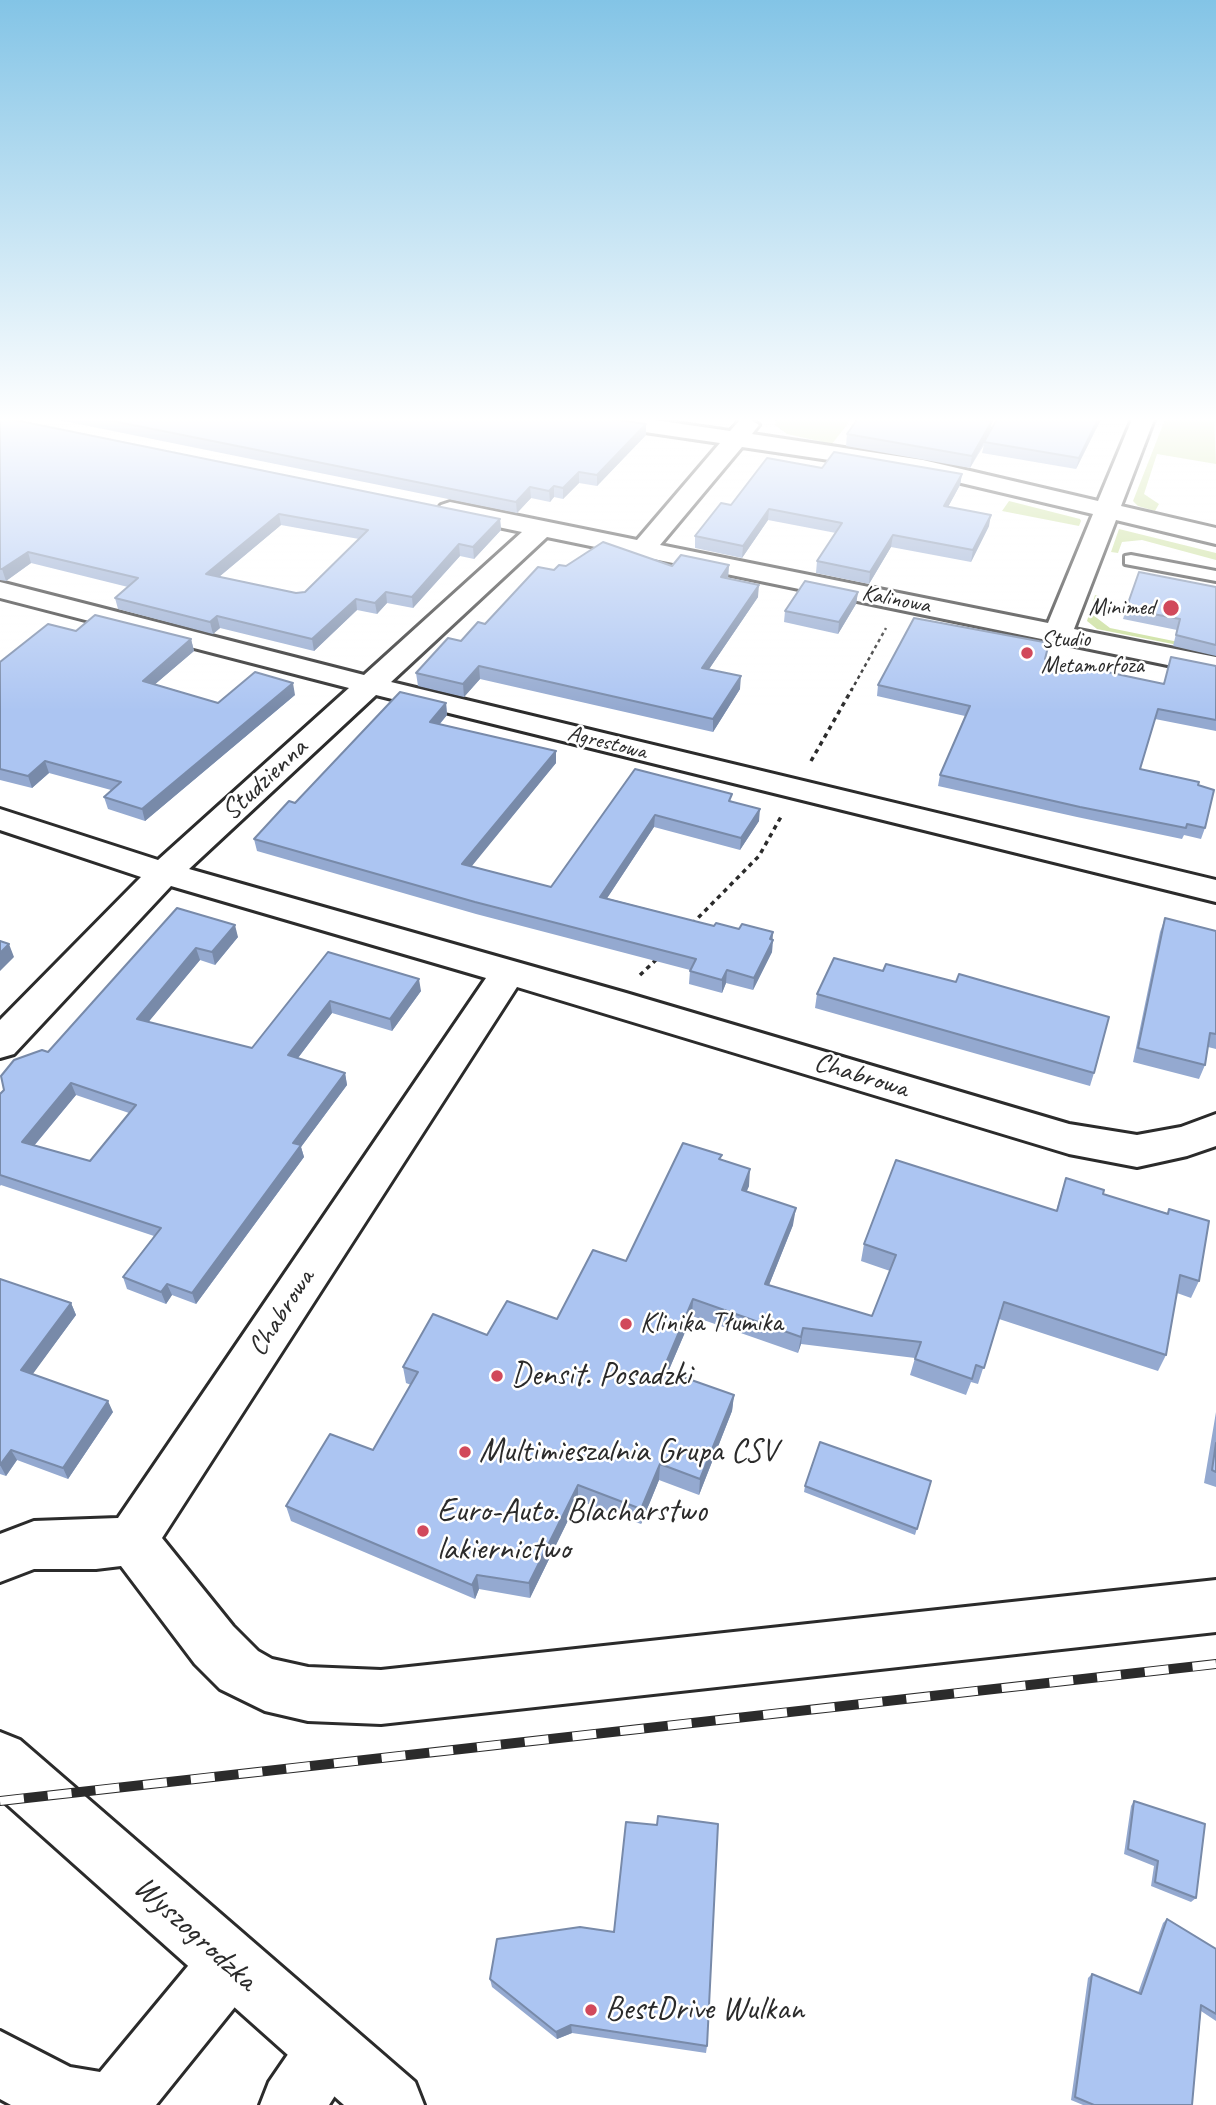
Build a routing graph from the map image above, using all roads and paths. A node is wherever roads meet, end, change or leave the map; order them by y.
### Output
1 (477, 515) edge
2 (672, 515) edge
3 (1106, 515) edge
4 (1130, 515) edge
5 (541, 529) junction
6 (1216, 536) edge
7 (643, 549) junction
8 (1131, 560) dead end
9 (1216, 576) edge
10 (0, 590) edge
11 (890, 621) dead end
12 (1059, 632) junction
13 (1216, 666) edge
14 (369, 684) junction
15 (809, 765) dead end
16 (783, 812) dead end
17 (0, 819) edge
18 (164, 873) junction
19 (1216, 891) edge
20 (683, 933) edge
21 (664, 951) edge
22 (508, 972) junction
23 (636, 979) dead end
24 (0, 1044) edge
25 (1216, 1129) edge
26 (132, 1540) junction
27 (0, 1558) edge
28 (1216, 1606) edge
29 (0, 1760) edge
30 (229, 1965) junction
31 (328, 2050) junction
32 (0, 2063) edge
33 (103, 2105) edge
34 (115, 2105) edge
35 (292, 2105) edge
36 (392, 2105) edge

1 - 5 street, Kalinowa
2 - 7 street
3 - 12 street
4 - 6 street
5 - 7 street, Kalinowa
5 - 14 street, Studzienna
7 - 12 street, Kalinowa
8 - 9 lane
10 - 14 street, Agrestowa
11 - 15 path
12 - 13 street, Kalinowa
14 - 18 street, Studzienna
14 - 19 street, Agrestowa
16 - 20 path
17 - 18 street, Chabrowa
18 - 22 street, Chabrowa
18 - 24 street, Studzienna
21 - 23 path
22 - 25 street, Chabrowa
22 - 26 street, Chabrowa
26 - 27 street
26 - 28 street
29 - 30 street, Wyszogrodzka
30 - 31 street, Wyszogrodzka
30 - 34 street
31 - 35 street
31 - 36 street, Wyszogrodzka
32 - 33 street

